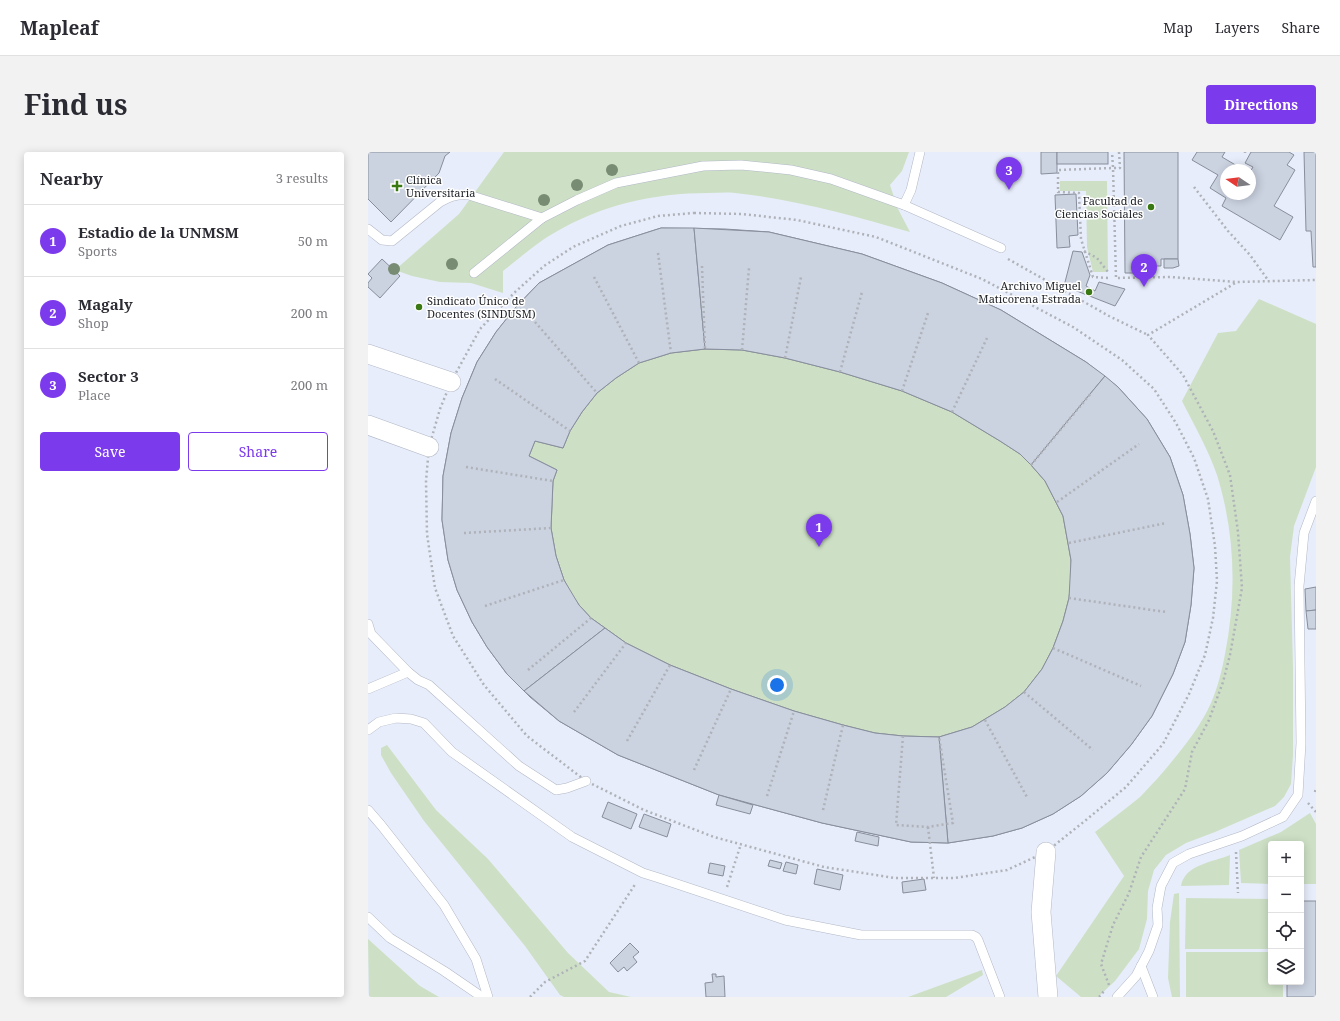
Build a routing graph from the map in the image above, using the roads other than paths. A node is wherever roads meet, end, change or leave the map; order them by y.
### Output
1 (920, 152) edge
2 (904, 205) junction
3 (542, 218) junction
4 (368, 229) edge
5 (1001, 248) road end
6 (474, 273) dead end
7 (368, 354) edge
8 (451, 382) road end
9 (368, 425) edge
10 (429, 447) road end
11 (1316, 501) edge
12 (368, 624) edge
13 (408, 672) junction
14 (368, 689) edge
15 (368, 730) edge
16 (586, 782) road end
17 (368, 810) edge
18 (1046, 852) road end
19 (368, 918) edge
20 (1141, 966) junction
21 (482, 997) edge
22 (488, 997) edge
23 (1000, 997) edge
24 (1048, 997) edge
25 (1117, 997) edge
26 (1153, 997) edge

1 - 2 lane
2 - 3 lane
2 - 5 lane
3 - 4 lane
3 - 6 lane
7 - 8 street
9 - 10 street
11 - 20 lane
12 - 13 lane
13 - 14 lane
13 - 16 lane
15 - 23 lane
17 - 22 lane
18 - 24 street
19 - 21 lane
20 - 25 lane
20 - 26 lane

